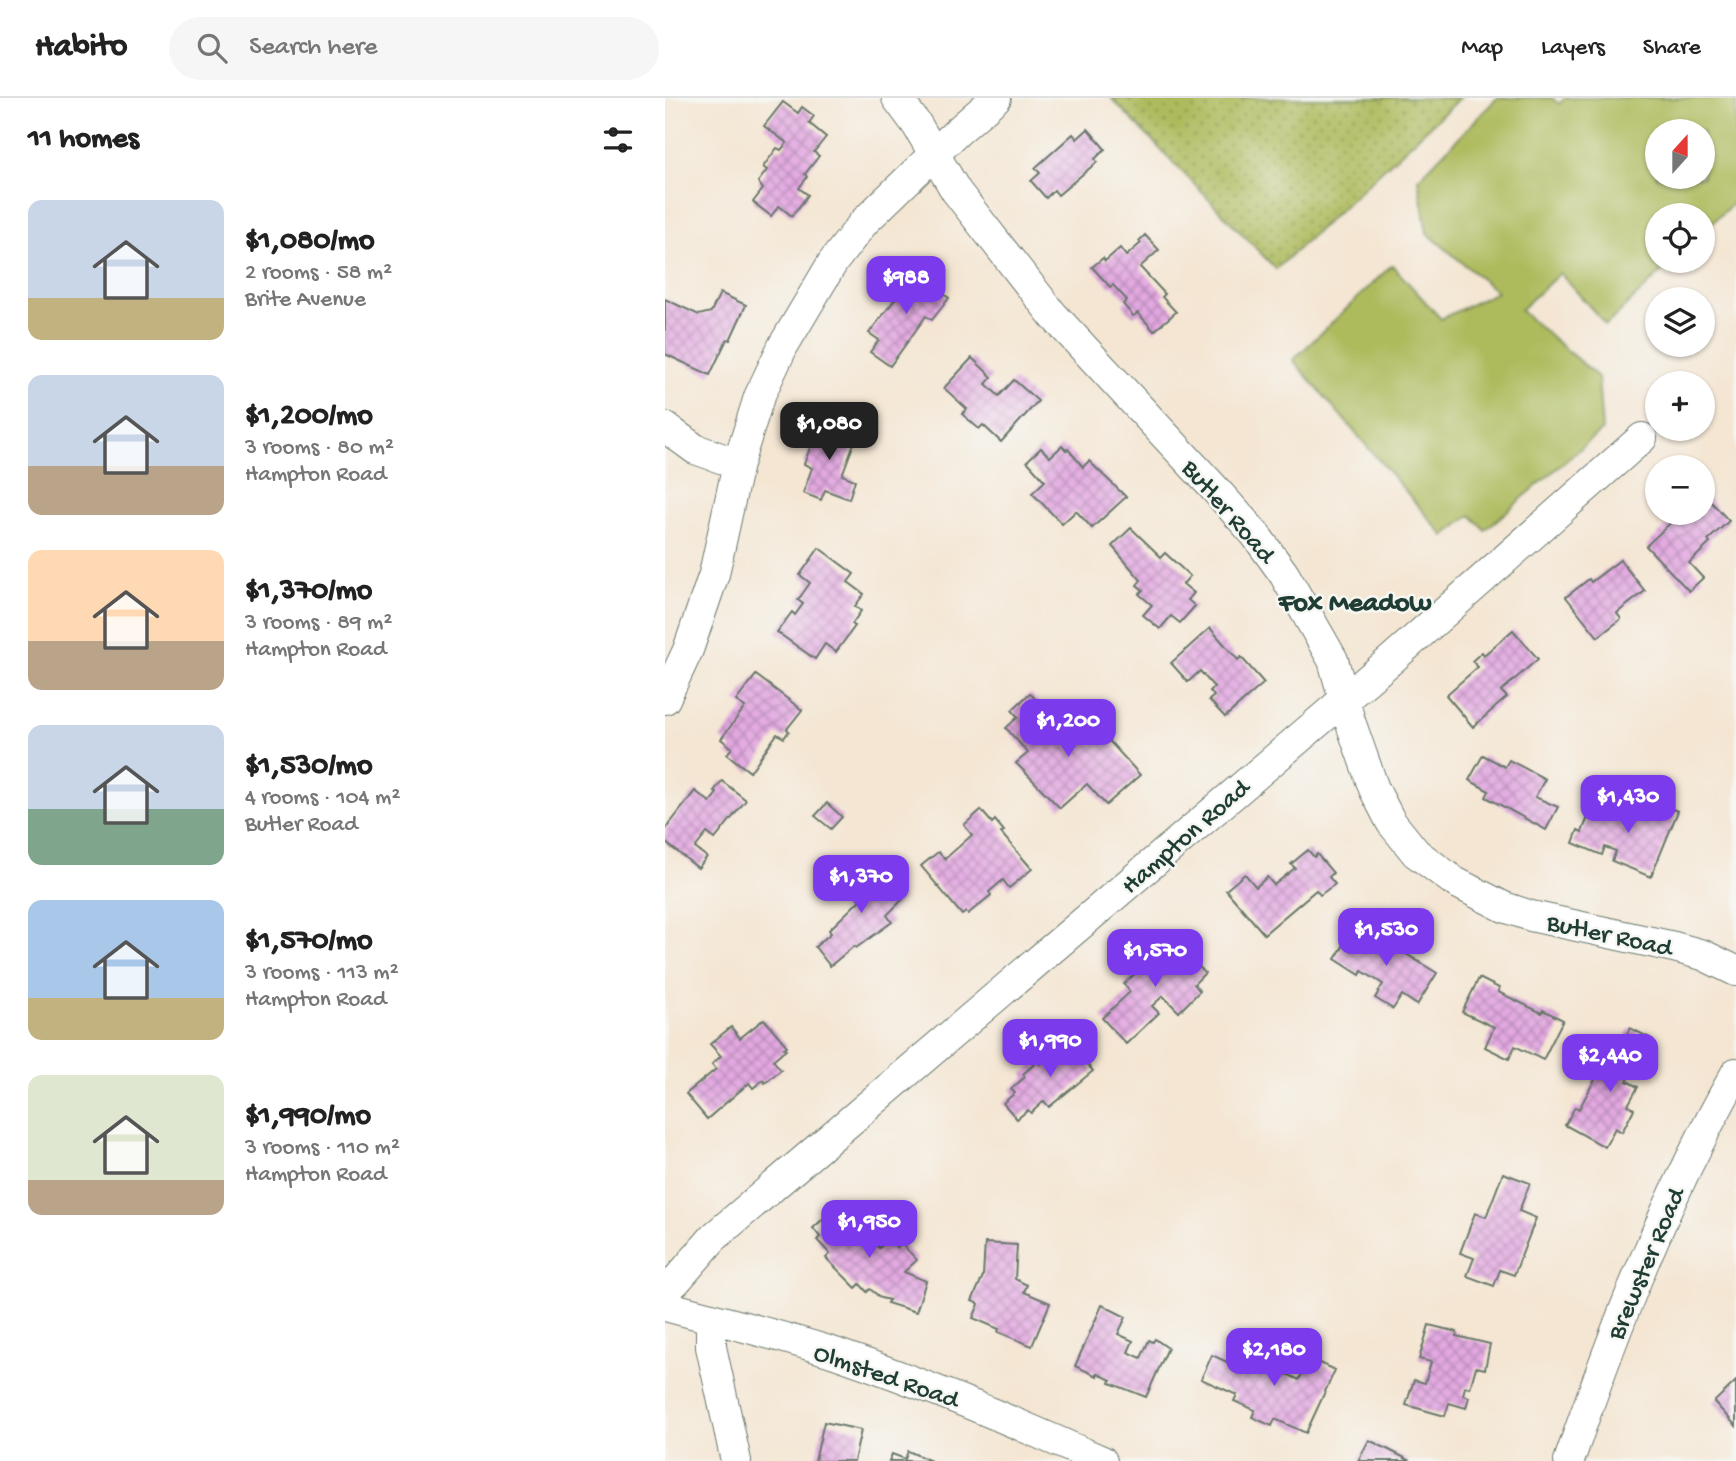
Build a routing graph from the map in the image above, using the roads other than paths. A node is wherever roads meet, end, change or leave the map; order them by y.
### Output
1 (897, 98) edge
2 (996, 98) edge
3 (935, 153) junction
4 (665, 427) edge
5 (1642, 438) dead end
6 (738, 464) junction
7 (665, 699) edge
8 (1344, 699) junction
9 (1736, 971) edge
10 (1736, 1073) edge
11 (665, 1289) edge
12 (665, 1306) edge
13 (711, 1318) junction
14 (736, 1461) edge
15 (1102, 1461) edge
16 (1569, 1461) edge

1 - 3 street, Butler Road
2 - 3 street
3 - 6 street
3 - 8 street, Butler Road
4 - 6 street
5 - 8 street, Hampton Road
6 - 7 street
8 - 9 street, Butler Road
8 - 11 street, Hampton Road
10 - 16 street, Brewster Road
12 - 13 street, Olmsted Road
13 - 14 street
13 - 15 street, Olmsted Road

